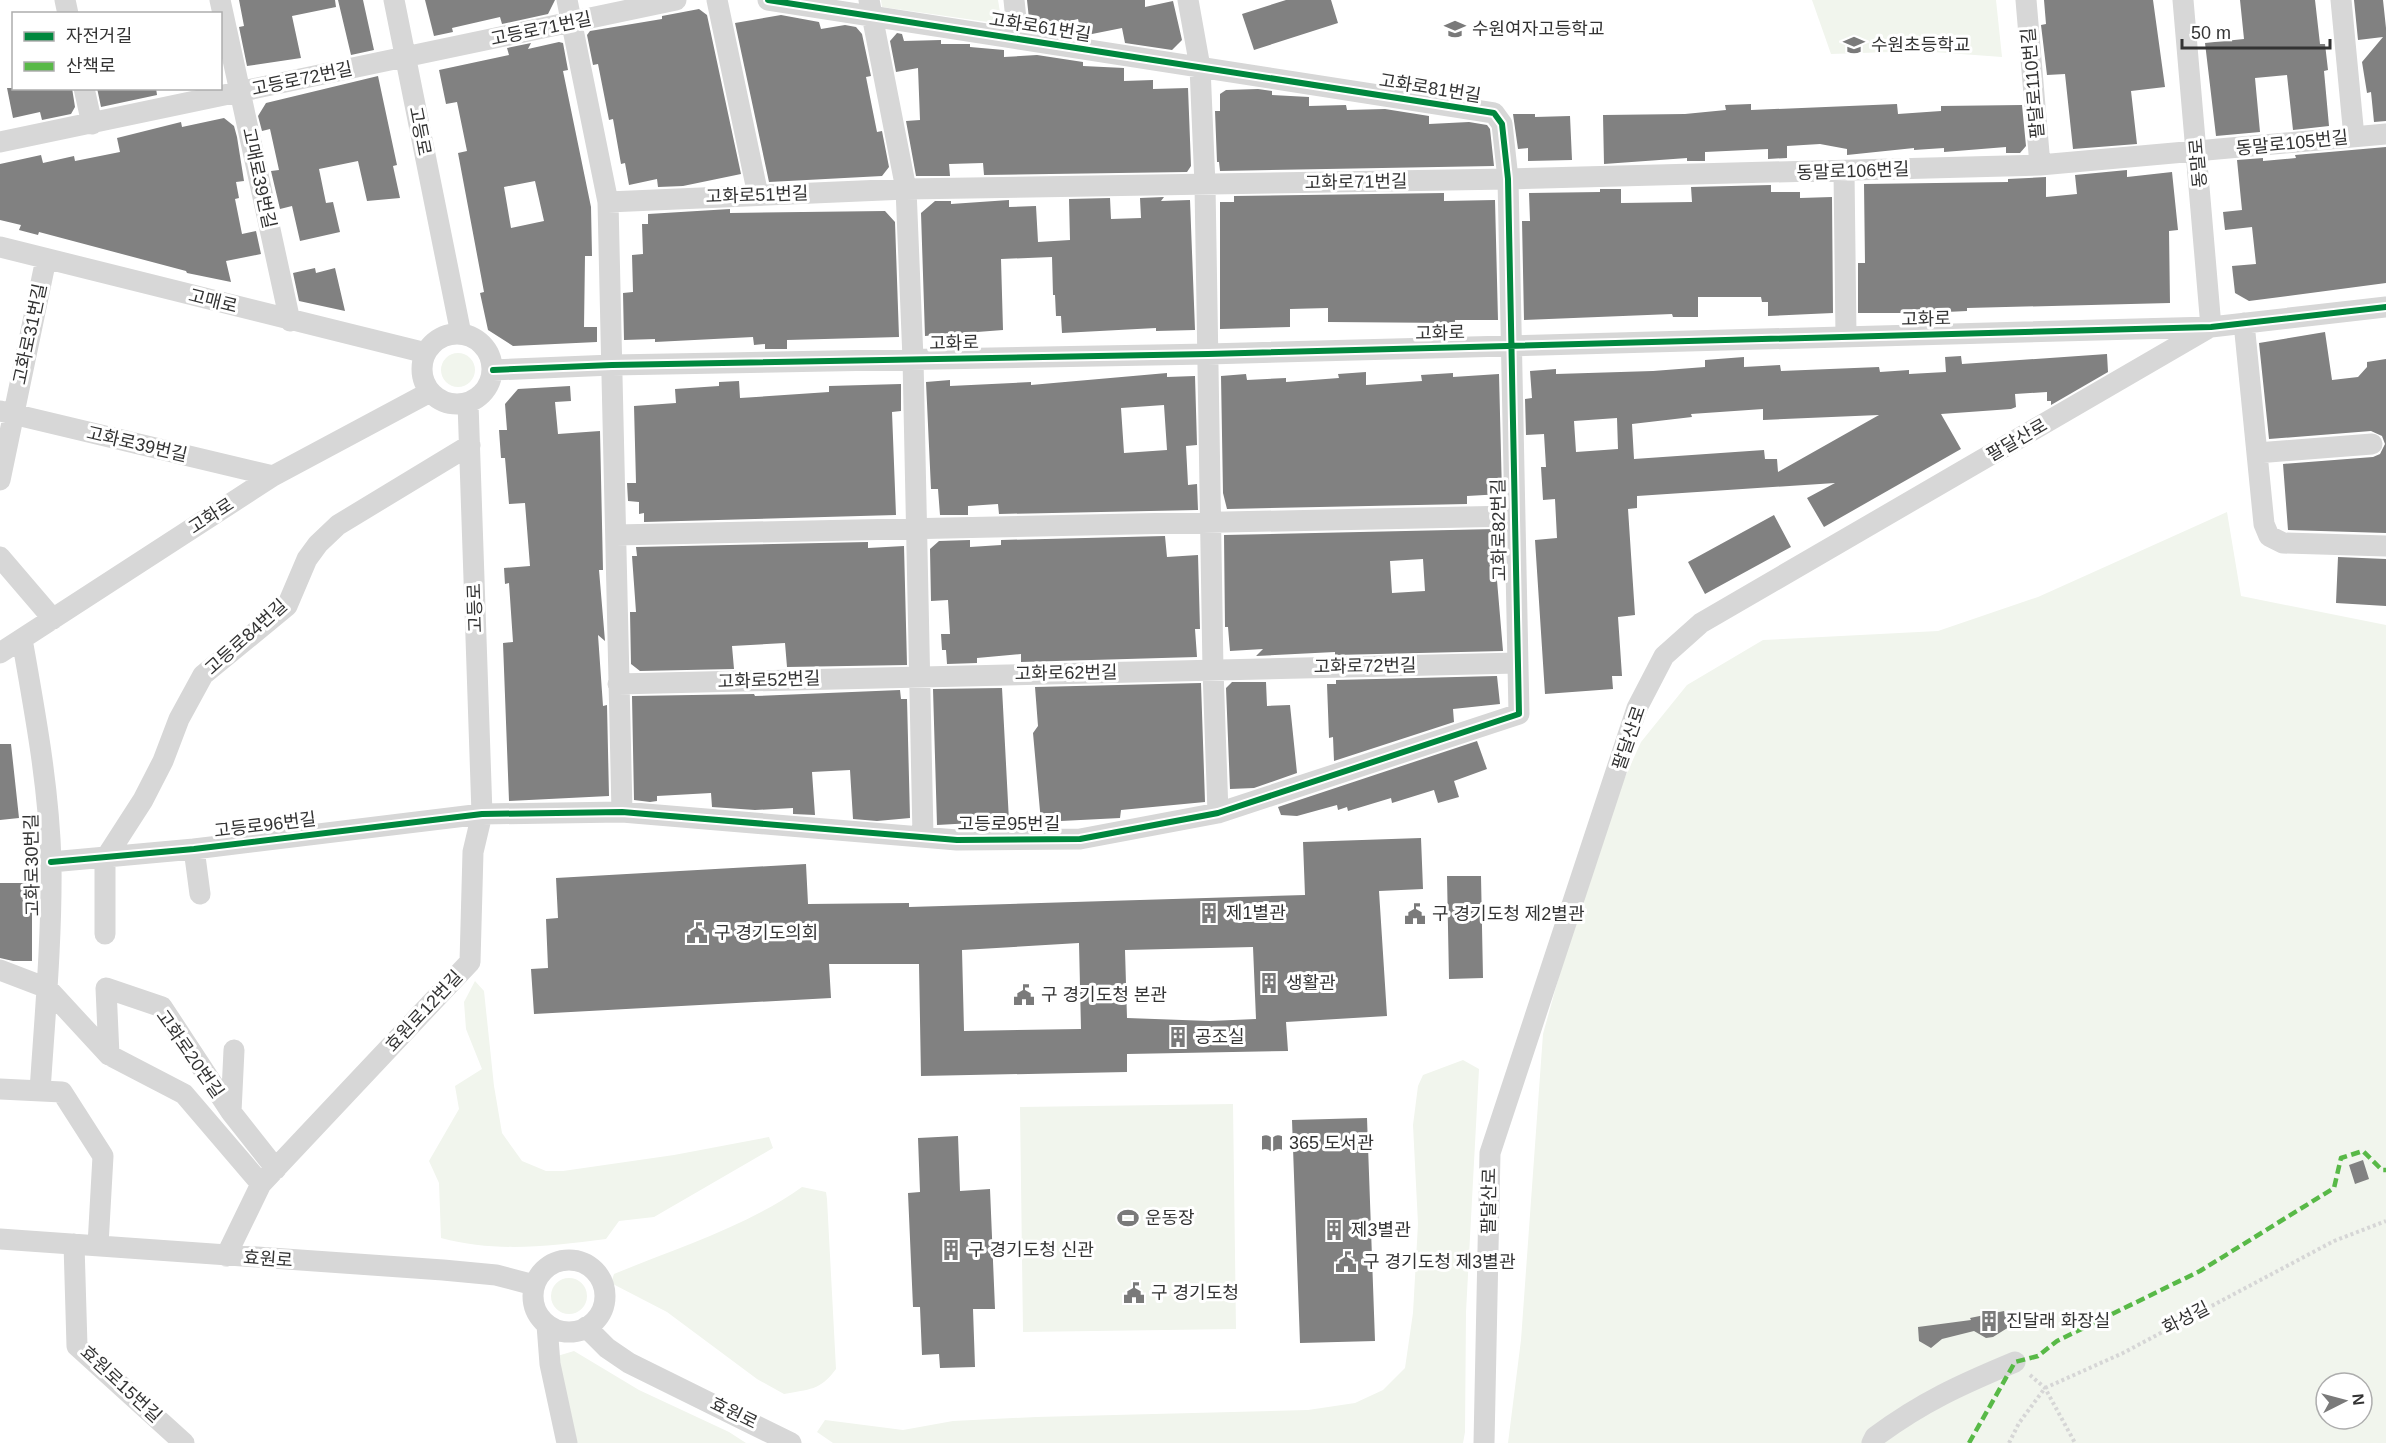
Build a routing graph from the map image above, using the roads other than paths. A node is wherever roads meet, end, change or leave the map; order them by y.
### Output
1 (220, 0) edge
2 (394, 0) edge
3 (567, 0) edge
4 (676, 0) edge
5 (717, 0) edge
6 (768, 0) edge
7 (1014, 0) edge
8 (1188, 0) edge
9 (2026, 0) edge
10 (2183, 0) edge
11 (2341, 0) edge
12 (870, 8) edge
13 (572, 22) junction
14 (1018, 39) junction
15 (406, 58) junction
16 (1200, 67) junction
17 (84, 90) edge
18 (240, 92) junction
19 (92, 124) junction
20 (2386, 134) edge
21 (2354, 137) junction
22 (0, 142) edge
23 (2198, 152) junction
24 (2040, 165) junction
25 (1844, 171) junction
26 (1508, 179) junction
27 (1205, 185) junction
28 (906, 189) junction
29 (758, 195) junction
30 (608, 202) junction
31 (0, 247) edge
32 (46, 259) junction
33 (2386, 307) edge
34 (290, 321) junction
35 (2244, 323) junction
36 (2211, 327) junction
37 (460, 334) junction
38 (1846, 336) junction
39 (1513, 346) junction
40 (426, 353) junction
41 (1209, 354) junction
42 (913, 359) junction
43 (612, 365) junction
44 (493, 370) junction
45 (430, 392) junction
46 (468, 403) junction
47 (7, 413) edge
48 (2373, 444) dead end
49 (470, 445) junction
50 (2257, 453) junction
51 (273, 476) junction
52 (0, 480) edge
53 (1513, 516) junction
54 (1210, 522) junction
55 (917, 529) junction
56 (616, 535) junction
57 (2386, 546) edge
58 (0, 557) edge
59 (53, 619) junction
60 (22, 639) junction
61 (0, 653) edge
62 (1518, 663) junction
63 (1213, 670) junction
64 (920, 676) junction
65 (618, 684) junction
66 (1519, 714) joint
67 (622, 812) junction
68 (1218, 813) junction
69 (482, 814) junction
70 (923, 836) junction
71 (194, 849) junction
72 (105, 859) junction
73 (51, 862) junction
74 (200, 894) dead end
75 (105, 934) dead end
76 (0, 970) edge
77 (46, 988) junction
78 (234, 1050) dead end
79 (109, 1055) junction
80 (0, 1089) edge
81 (39, 1091) junction
82 (231, 1112) junction
83 (268, 1176) junction
84 (0, 1239) edge
85 (74, 1244) junction
86 (98, 1245) junction
87 (226, 1256) junction
88 (534, 1285) junction
89 (547, 1325) junction
90 (586, 1327) junction
91 (2015, 1362) dead end
92 (184, 1443) edge
93 (567, 1443) edge
94 (791, 1443) edge
95 (1484, 1443) edge
96 (1872, 1443) edge

1 - 18 street, 고매로39번길
2 - 15 street, 고등로
3 - 13 street
4 - 13 street, 고등로71번길
5 - 29 street
6 - 12 street, 고화로61번길
7 - 14 street
8 - 16 street
9 - 24 street, 팔달로110번길
10 - 23 street, 동말로
11 - 21 street
12 - 14 street, 고화로61번길
12 - 28 street
13 - 15 street, 고등로71번길
13 - 30 street
14 - 16 street, 고화로61번길
15 - 18 street, 고등로72번길
15 - 37 street, 고등로
16 - 26 street, 고화로81번길
16 - 27 street
17 - 19 street
18 - 19 street, 고등로72번길
18 - 34 street, 고매로39번길
19 - 22 street, 고등로72번길
20 - 21 street, 동말로105번길
21 - 23 street, 동말로105번길
23 - 24 street, 동말로106번길
23 - 36 street, 동말로
24 - 25 street, 동말로106번길
25 - 26 street, 동말로106번길
25 - 38 street
26 - 27 street, 고화로71번길
26 - 39 street, 고화로81번길
27 - 28 street
27 - 41 street
28 - 29 street, 고화로51번길
28 - 42 street
29 - 30 street, 고화로51번길
30 - 43 street
31 - 32 street, 고매로
32 - 34 street, 고매로
32 - 47 street, 고화로31번길
33 - 35 street, 고화로
34 - 40 street, 고매로
35 - 36 street, 고화로
35 - 50 street
36 - 38 street, 고화로
36 - 95 street, 팔달산로
37 - 40 street
37 - 44 street
38 - 39 street, 고화로
39 - 41 street, 고화로
39 - 53 street, 고화로82번길
40 - 45 street
41 - 42 street, 고화로
41 - 54 street
42 - 43 street, 고화로
42 - 55 street
43 - 44 street, 고화로
43 - 56 street
44 - 46 street
45 - 46 street
45 - 51 street, 고화로
46 - 49 street, 고등로
47 - 51 street, 고화로39번길
47 - 52 street, 고화로31번길
48 - 50 street
49 - 69 street, 고등로
49 - 72 street, 고등로84번길
50 - 57 street
51 - 59 street, 고화로
53 - 54 street
53 - 62 street, 고화로82번길
54 - 55 street
54 - 63 street
55 - 56 street
55 - 64 street
56 - 65 street
58 - 59 street
59 - 60 street, 고화로
60 - 61 street, 고화로
60 - 73 street, 고화로30번길
62 - 63 street, 고화로72번길
62 - 66 street, 고화로82번길
63 - 64 street, 고화로62번길
63 - 68 street
64 - 65 street, 고화로52번길
64 - 70 street
65 - 67 street
66 - 68 street, 고등로95번길
67 - 69 street, 고등로95번길
67 - 70 street, 고등로95번길
68 - 70 street, 고등로95번길
69 - 71 street, 고등로96번길
69 - 83 street, 효원로12번길
71 - 72 street, 고등로96번길
71 - 74 street
72 - 73 street, 고등로96번길
72 - 75 street
73 - 77 street, 고화로30번길
76 - 77 street, 고화로20번길
77 - 79 street, 고화로20번길
77 - 81 street, 고화로30번길
78 - 82 street
79 - 82 street, 고화로20번길
79 - 83 street, 고화로20번길
80 - 81 street
81 - 86 street
82 - 83 street
83 - 87 street, 효원로12번길
84 - 85 street, 효원로
85 - 86 street, 효원로
85 - 92 street, 효원로15번길
86 - 87 street, 효원로
87 - 88 street, 효원로
88 - 89 street
88 - 90 street
89 - 90 street
89 - 93 street
90 - 94 street, 효원로
91 - 96 street

